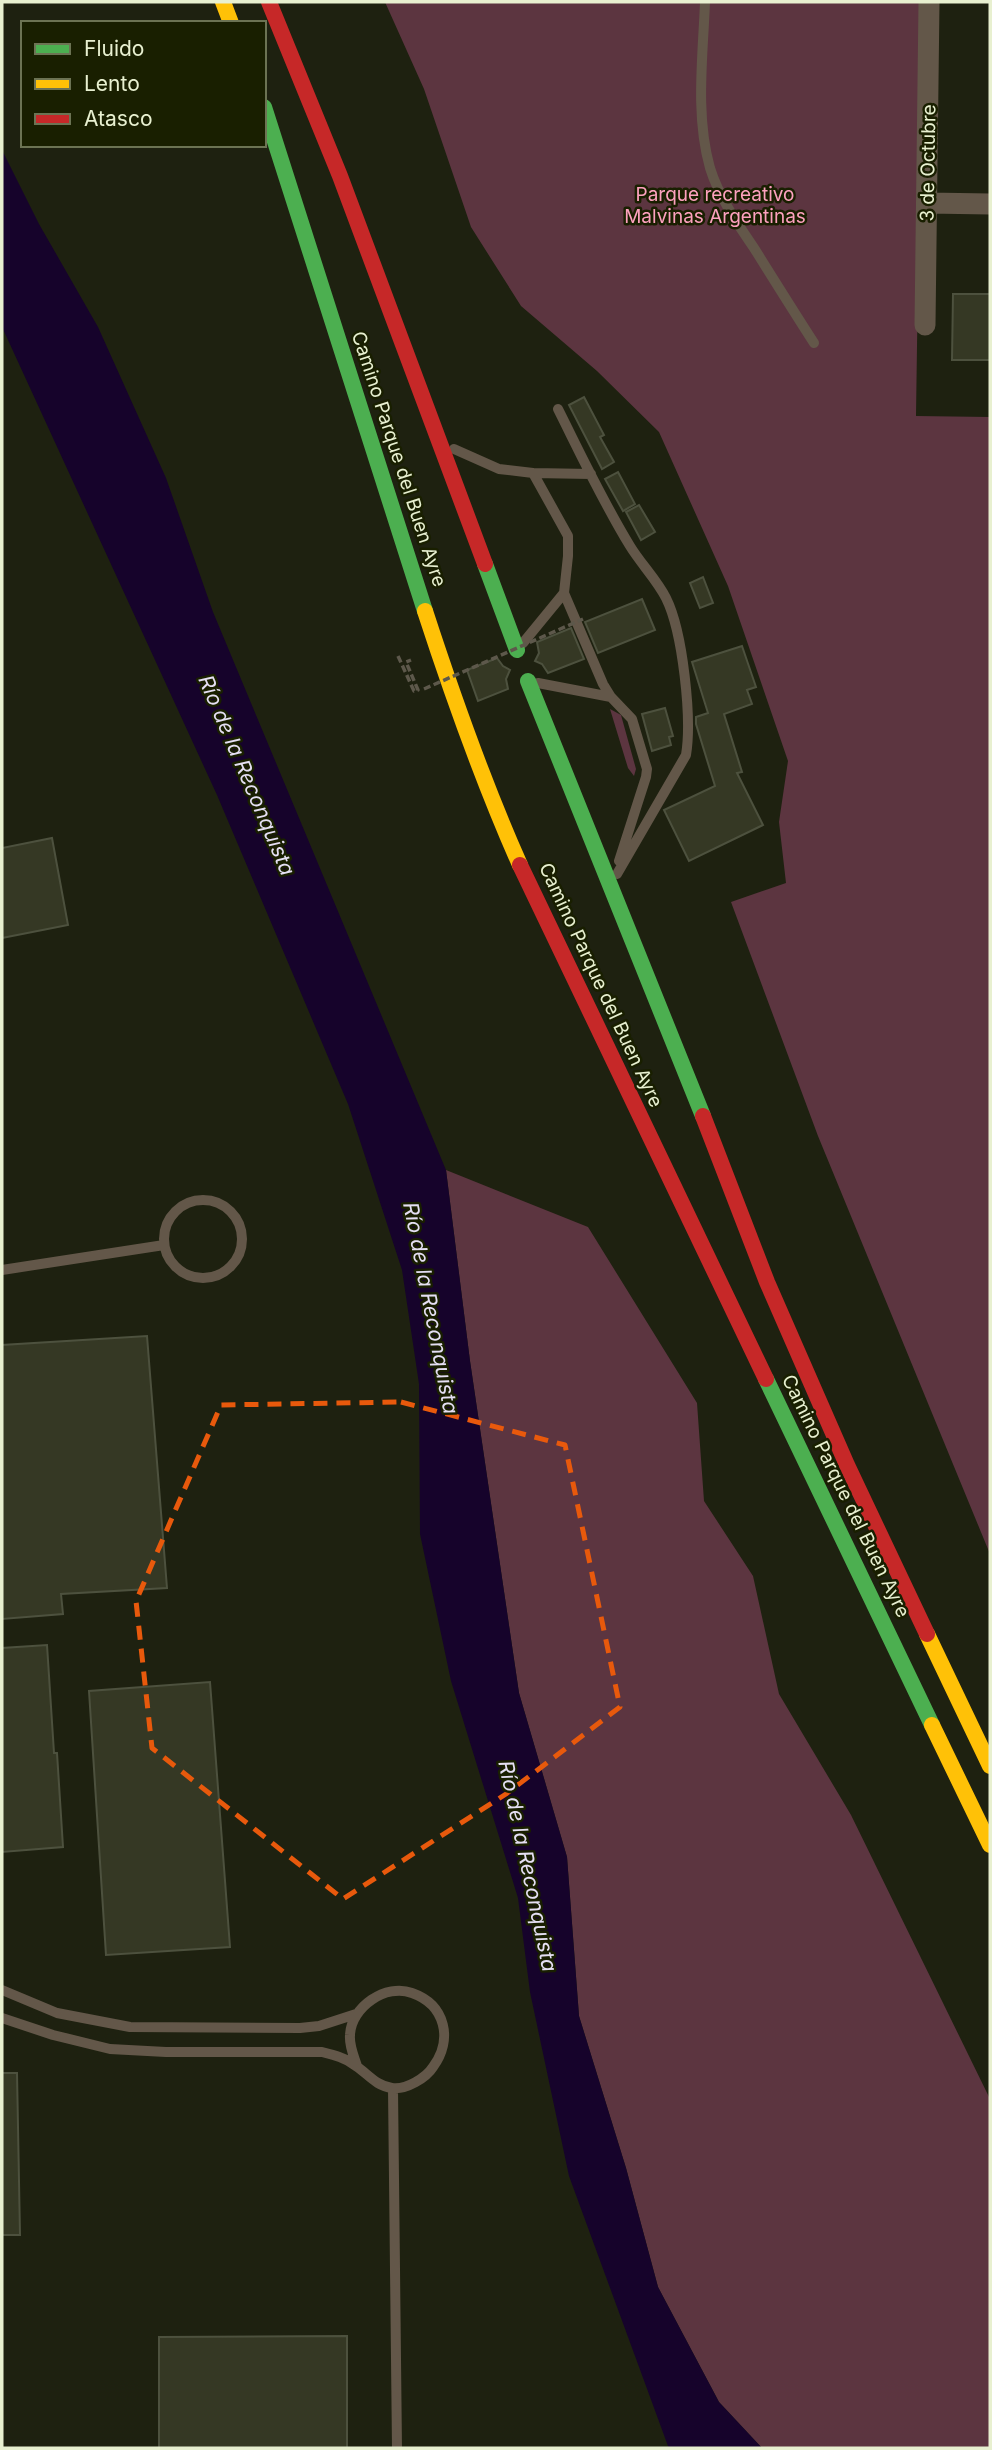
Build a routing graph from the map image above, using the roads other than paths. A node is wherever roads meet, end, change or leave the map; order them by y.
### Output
1 (223, 2) edge
2 (270, 2) edge
3 (705, 2) edge
4 (929, 2) edge
5 (230, 21) edge
6 (266, 113) edge
7 (928, 202) junction
8 (990, 204) edge
9 (925, 325) dead end
10 (814, 344) dead end
11 (558, 409) dead end
12 (439, 443) junction
13 (533, 472) junction
14 (592, 474) junction
15 (564, 593) junction
16 (517, 650) joint
17 (528, 681) joint
18 (611, 696) junction
19 (611, 885) junction
20 (164, 1245) junction
21 (2, 1270) edge
22 (990, 1766) edge
23 (990, 1845) edge
24 (2, 1990) edge
25 (356, 2014) junction
26 (2, 2018) edge
27 (357, 2066) junction
28 (393, 2089) junction
29 (397, 2448) edge

1 - 5 highway
2 - 12 highway, Camino Parque del Buen Ayre
3 - 10 lane
4 - 7 street, 3 de Octubre
6 - 23 highway, Camino Parque del Buen Ayre
7 - 8 street
7 - 9 street, 3 de Octubre
11 - 14 lane
12 - 13 lane
12 - 16 highway, Camino Parque del Buen Ayre
13 - 14 lane
13 - 15 lane
14 - 19 lane
15 - 16 lane
15 - 18 lane
17 - 18 lane
17 - 19 highway, Camino Parque del Buen Ayre
18 - 19 lane
19 - 22 highway, Camino Parque del Buen Ayre
20 - 20 lane
20 - 21 lane
24 - 25 lane
25 - 27 lane
25 - 28 lane
26 - 27 lane
27 - 28 lane
28 - 29 lane

